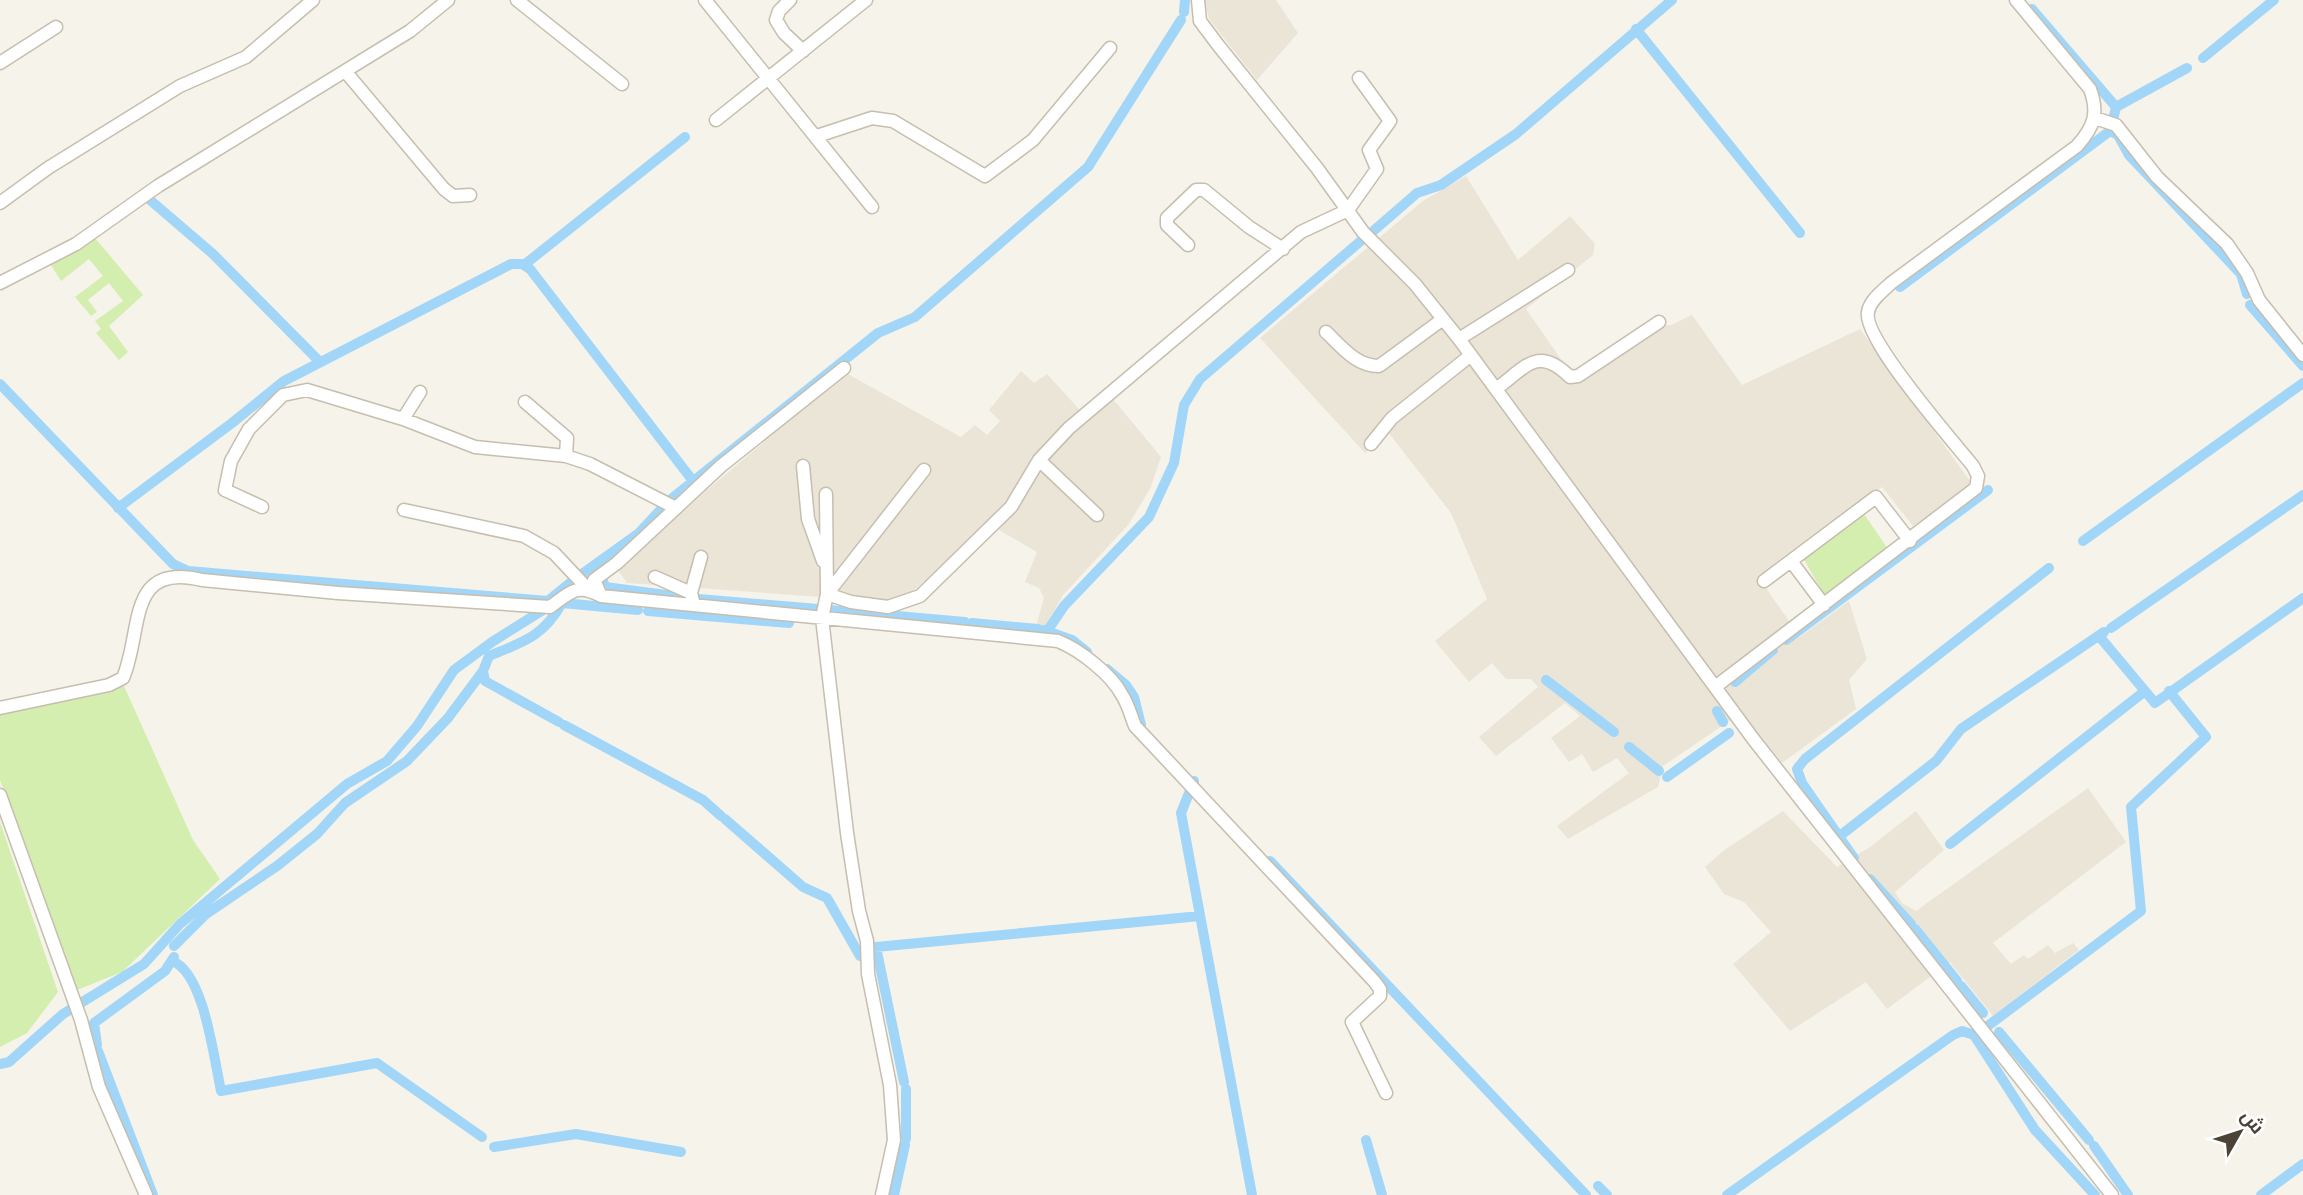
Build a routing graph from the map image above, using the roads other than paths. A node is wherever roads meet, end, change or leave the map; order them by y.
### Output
1 (313, 0) edge
2 (448, 0) edge
3 (517, 0) edge
4 (705, 0) edge
5 (790, 0) edge
6 (866, 0) edge
7 (1198, 0) edge
8 (2016, 0) edge
9 (56, 27) dead end
10 (1110, 48) dead end
11 (803, 51) junction
12 (0, 64) edge
13 (345, 71) junction
14 (770, 78) junction
15 (1359, 78) dead end
16 (622, 84) dead end
17 (2095, 118) junction
18 (716, 120) dead end
19 (817, 136) junction
20 (470, 195) dead end
21 (0, 203) edge
22 (872, 207) dead end
23 (1348, 210) junction
24 (1188, 245) dead end
25 (1283, 249) junction
26 (1568, 270) dead end
27 (0, 283) edge
28 (1443, 319) junction
29 (1658, 322) dead end
30 (1326, 332) dead end
31 (1459, 339) junction
32 (1471, 355) junction
33 (2303, 355) edge
34 (844, 369) dead end
35 (1496, 389) junction
36 (420, 392) dead end
37 (524, 402) dead end
38 (403, 419) junction
39 (1371, 444) dead end
40 (566, 456) junction
41 (1039, 460) junction
42 (803, 466) dead end
43 (924, 470) dead end
44 (826, 494) dead end
45 (674, 507) junction
46 (262, 508) dead end
47 (404, 510) dead end
48 (1097, 515) dead end
49 (1910, 541) junction
50 (701, 557) dead end
51 (1791, 561) junction
52 (827, 571) junction
53 (655, 578) dead end
54 (1764, 581) dead end
55 (587, 588) junction
56 (827, 594) junction
57 (601, 596) junction
58 (693, 599) junction
59 (1824, 605) junction
60 (822, 618) junction
61 (1715, 687) junction
62 (0, 708) edge
63 (0, 795) edge
64 (1386, 1093) dead end
65 (146, 1195) edge
66 (882, 1195) edge
67 (2112, 1195) edge

1 - 21 street
2 - 13 street
3 - 16 street
4 - 14 street
5 - 11 street
6 - 11 street
7 - 23 street
8 - 17 street
9 - 12 street
10 - 19 street
11 - 14 street
13 - 20 street
13 - 27 street
14 - 18 street
14 - 19 street
15 - 23 street
17 - 33 street
17 - 49 street
19 - 22 street
23 - 25 street
23 - 28 street
24 - 25 street
25 - 41 street
26 - 31 street
28 - 30 street
28 - 31 street
29 - 35 street
31 - 32 street
32 - 35 street
32 - 39 street
34 - 45 street
35 - 61 street
36 - 38 street
37 - 40 street
38 - 40 street
38 - 46 street
40 - 45 street
41 - 48 street
41 - 56 street
42 - 52 street
43 - 56 street
44 - 52 street
45 - 57 street
47 - 55 street
49 - 51 street
49 - 59 street
50 - 58 street
51 - 54 street
51 - 59 street
52 - 56 street
53 - 58 street
55 - 57 street
55 - 62 street
56 - 60 street
57 - 58 street
58 - 60 street
59 - 61 street
60 - 64 street
60 - 66 street
61 - 67 street
63 - 65 street

